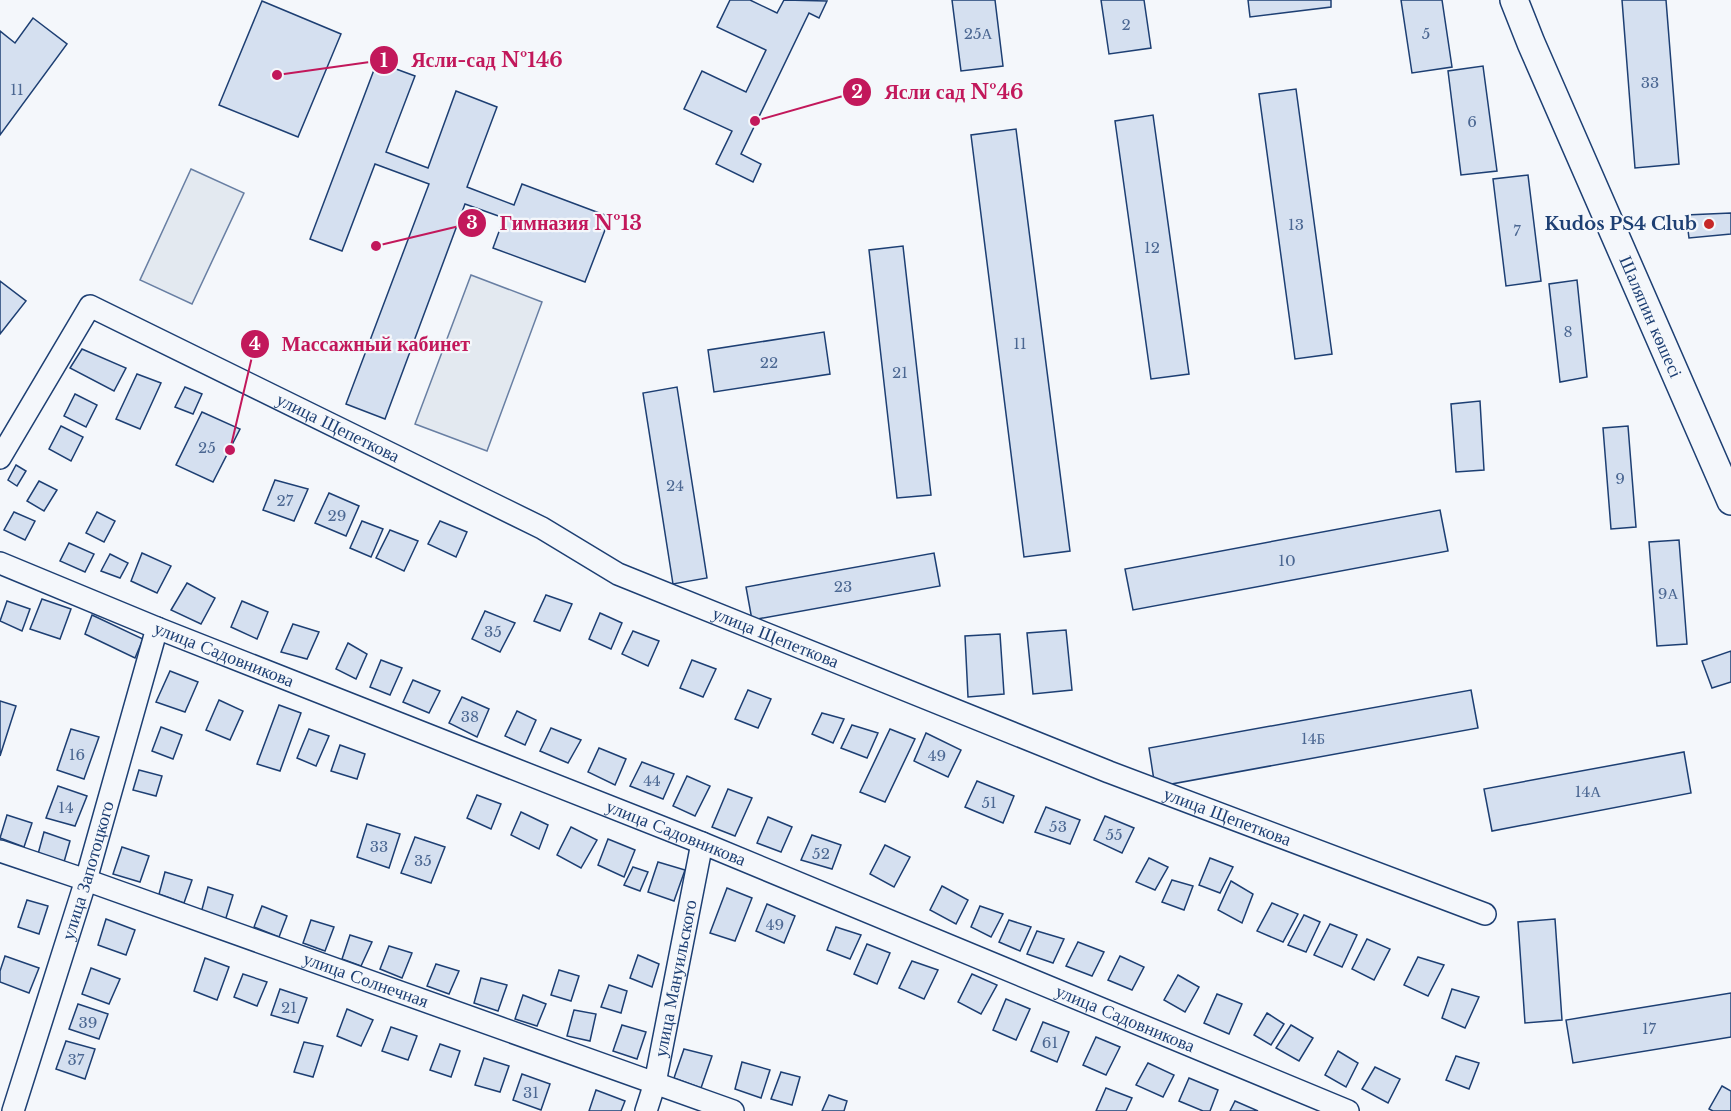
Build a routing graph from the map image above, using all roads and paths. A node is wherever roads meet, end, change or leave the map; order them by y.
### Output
1 (1514, 0) edge
2 (0, 458) edge
3 (1731, 501) edge
4 (0, 563) edge
5 (157, 628) junction
6 (702, 843) junction
7 (0, 851) edge
8 (86, 880) junction
9 (1485, 914) dead end
10 (655, 1083) junction
11 (13, 1111) edge
12 (646, 1111) edge
13 (733, 1111) edge
14 (1348, 1111) edge

1 - 3 main road, Шаляпин көшесі
2 - 9 street, улица Щепеткова
4 - 5 street, улица Садовникова
5 - 6 street, улица Садовникова
5 - 8 street, улица Запотоцкого
6 - 10 street, улица Мануильского
6 - 14 street, улица Садовникова
7 - 8 street, улица Солнечная
8 - 10 street, улица Солнечная
8 - 11 street, улица Запотоцкого
10 - 12 street, улица Мануильского
10 - 13 street, улица Солнечная

